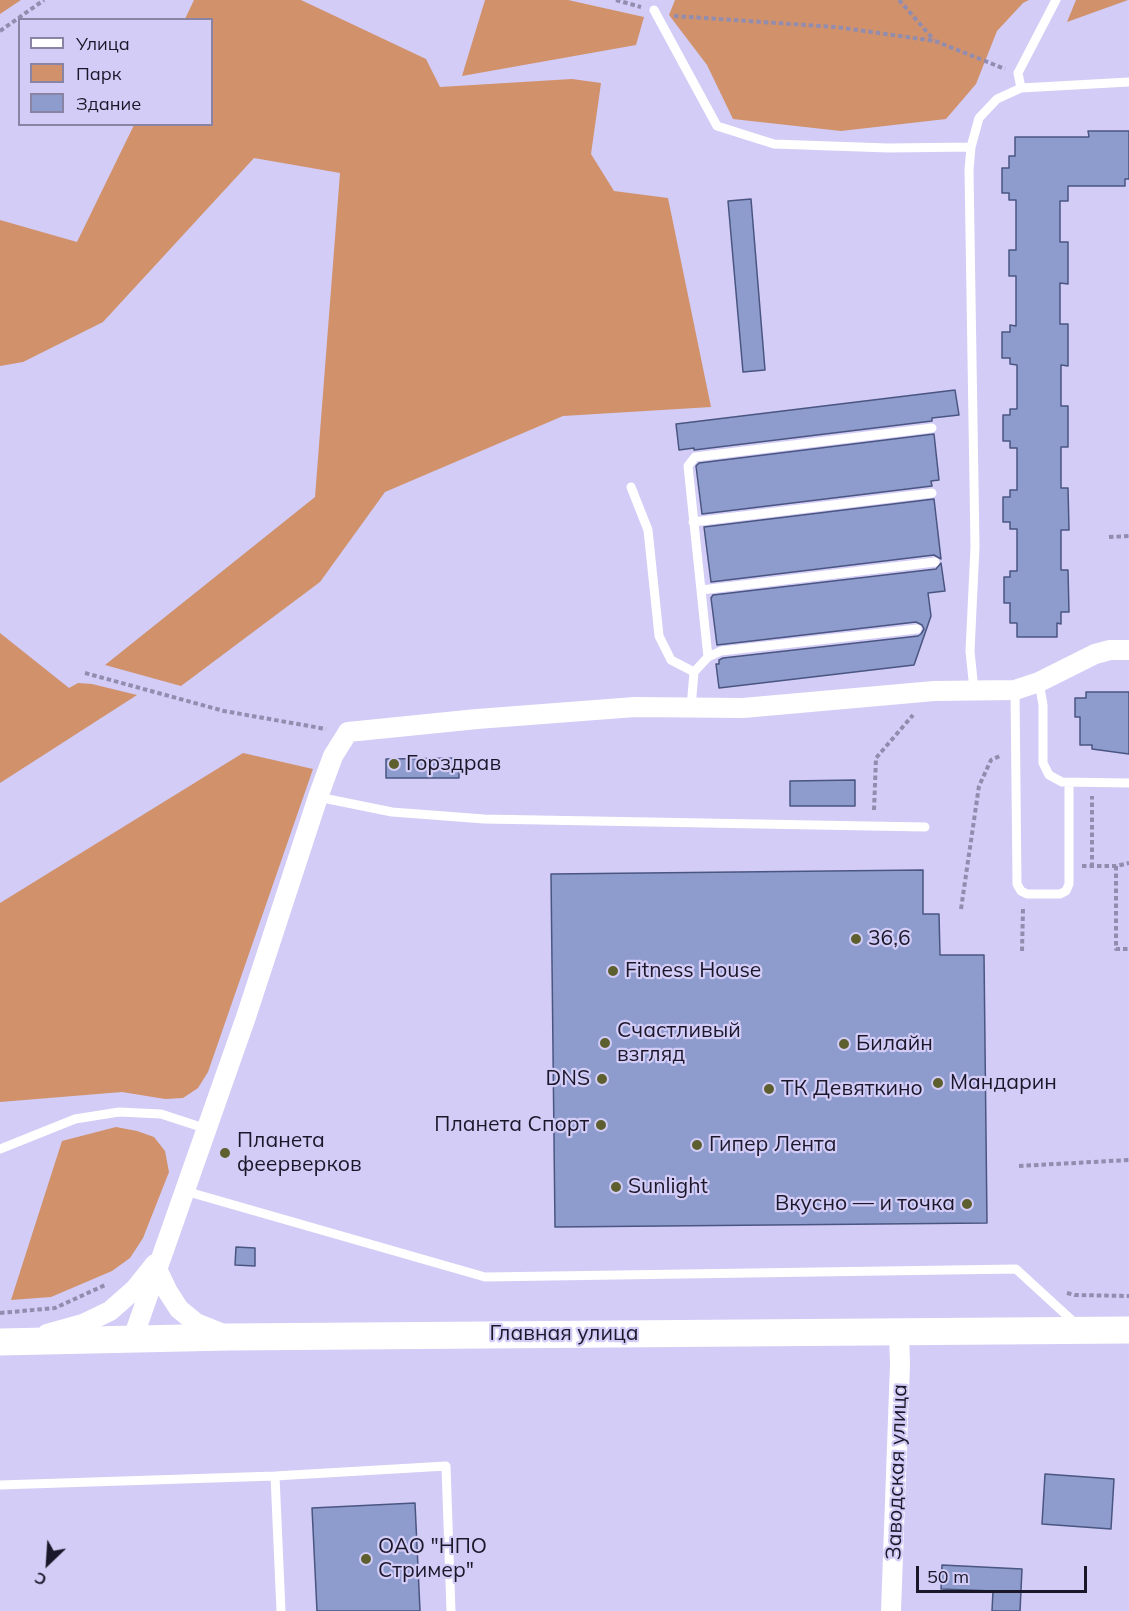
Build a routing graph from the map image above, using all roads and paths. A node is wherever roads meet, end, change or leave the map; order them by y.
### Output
1 (44, 0) edge
2 (616, 0) edge
3 (899, 0) edge
4 (1056, 0) edge
5 (654, 10) junction
6 (18, 18) edge
7 (18, 18) edge
8 (0, 31) edge
9 (935, 41) junction
10 (1018, 73) junction
11 (1129, 82) edge
12 (1021, 88) junction
13 (971, 147) junction
14 (932, 428) dead end
15 (631, 487) dead end
16 (932, 493) dead end
17 (693, 522) junction
18 (1129, 536) edge
19 (1109, 537) dead end
20 (934, 562) dead end
21 (701, 590) junction
22 (916, 629) dead end
23 (1129, 650) edge
24 (708, 657) junction
25 (694, 672) junction
26 (85, 673) dead end
27 (1040, 682) junction
28 (974, 690) junction
29 (1015, 690) junction
30 (933, 691) junction
31 (691, 708) junction
32 (348, 732) junction
33 (1016, 748) junction
34 (1069, 783) junction
35 (1092, 783) junction
36 (1129, 783) edge
37 (318, 797) junction
38 (874, 826) junction
39 (925, 827) dead end
40 (1129, 864) edge
41 (1069, 866) junction
42 (1116, 866) junction
43 (1092, 867) junction
44 (1027, 894) junction
45 (961, 909) dead end
46 (1129, 949) edge
47 (1022, 951) dead end
48 (207, 1129) junction
49 (0, 1149) edge
50 (1129, 1160) edge
51 (1019, 1166) dead end
52 (186, 1191) junction
53 (168, 1244) junction
54 (158, 1271) junction
55 (115, 1281) dead end
56 (1065, 1292) dead end
57 (1129, 1296) edge
58 (0, 1313) edge
59 (1083, 1330) junction
60 (1129, 1330) edge
61 (899, 1333) junction
62 (229, 1336) junction
63 (133, 1338) junction
64 (4, 1342) edge
65 (275, 1476) junction
66 (0, 1485) edge
67 (281, 1611) edge
68 (451, 1611) edge
69 (891, 1611) edge

1 - 6 path
2 - 5 path
3 - 9 path
4 - 10 lane
5 - 9 path
5 - 13 lane
7 - 8 path
9 - 10 path
10 - 12 lane
11 - 12 lane
12 - 13 lane
13 - 28 lane
14 - 17 lane
15 - 25 lane
16 - 17 lane
17 - 21 lane
18 - 19 path
20 - 21 lane
21 - 24 lane
22 - 24 lane
23 - 27 street
24 - 25 lane
25 - 31 lane
26 - 32 path
27 - 29 street
27 - 34 lane
28 - 29 street
28 - 30 street
29 - 33 lane
30 - 31 street
30 - 38 path
31 - 32 street
32 - 37 street
33 - 44 lane
33 - 45 path
34 - 35 lane
34 - 41 lane
35 - 36 lane
35 - 43 path
37 - 38 lane
37 - 48 street
38 - 39 lane
40 - 42 path
41 - 43 path
41 - 44 lane
42 - 43 path
42 - 46 path
44 - 47 path
48 - 49 lane
48 - 52 street
50 - 51 path
52 - 53 street
52 - 59 lane
53 - 54 street
53 - 64 street
54 - 62 street
54 - 63 street
55 - 58 path
56 - 57 path
59 - 60 main road, Главная улица
59 - 61 main road, Главная улица
61 - 62 main road, Главная улица
61 - 69 street, Заводская улица
62 - 63 main road, Главная улица
63 - 64 main road, Главная улица
65 - 66 lane
65 - 67 lane
65 - 68 lane

